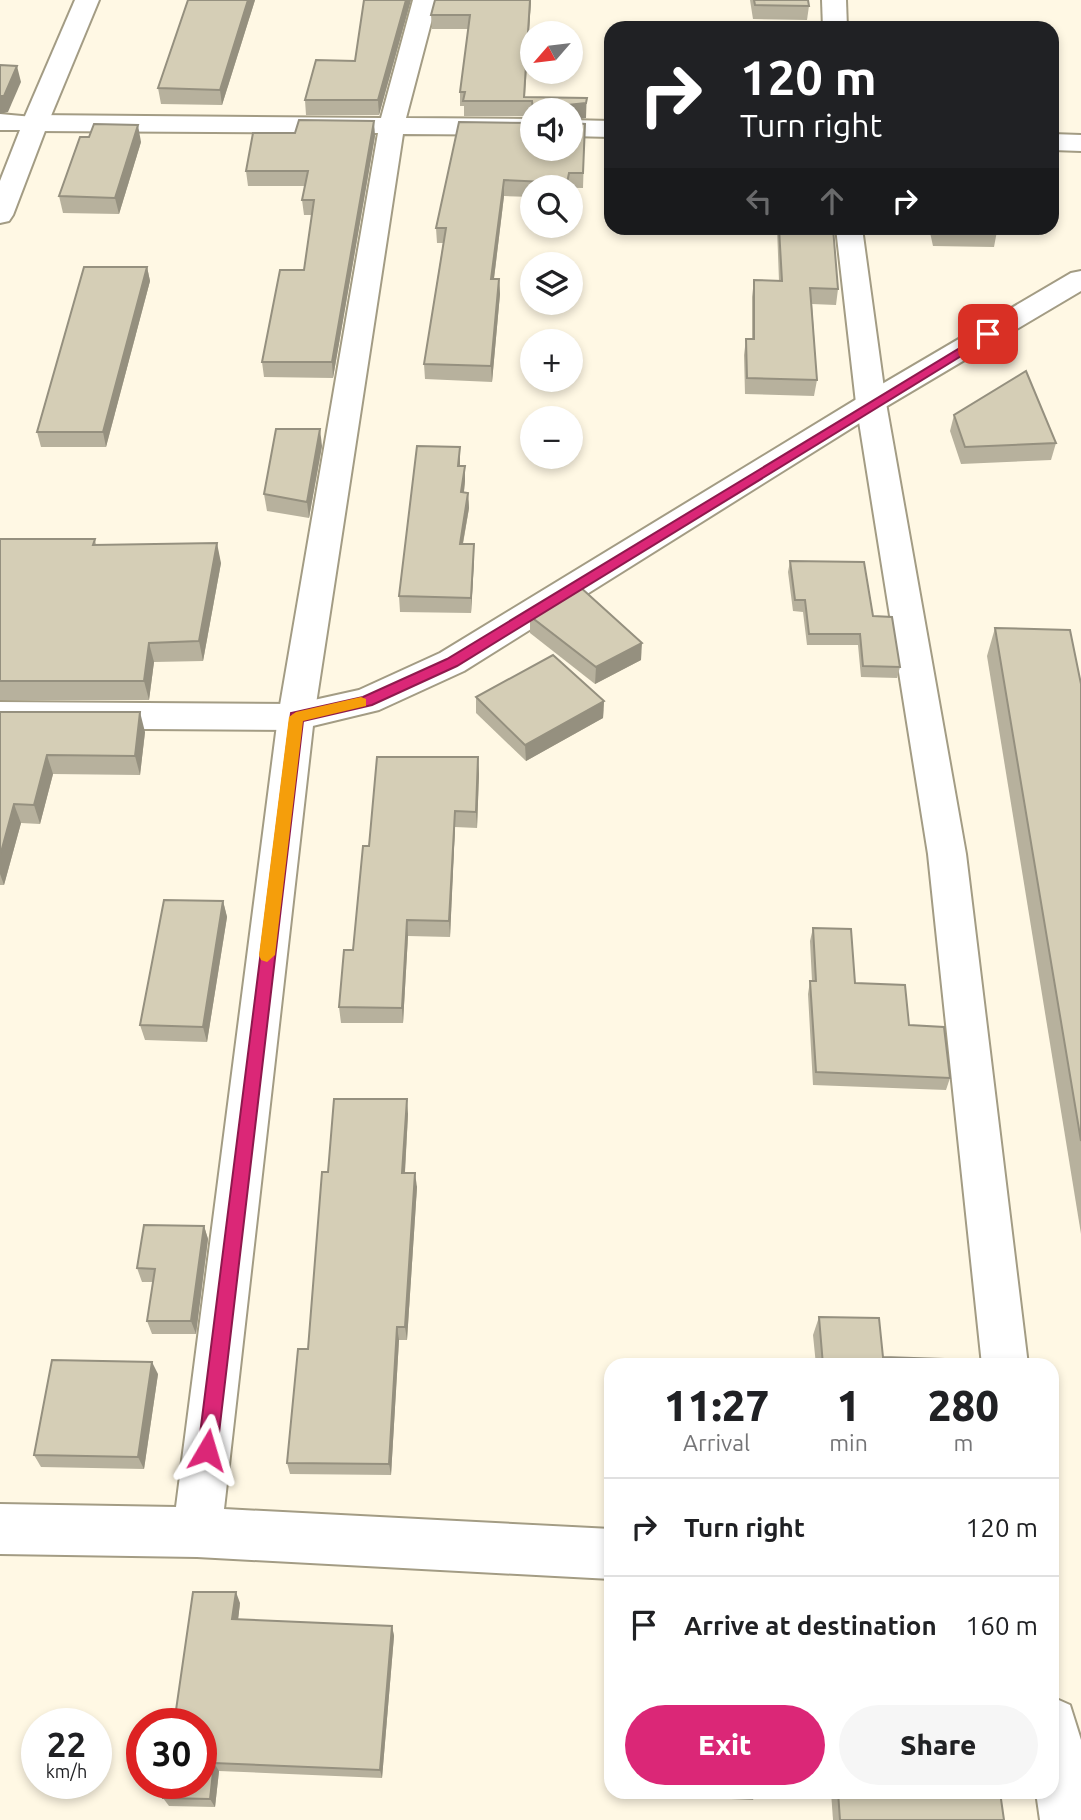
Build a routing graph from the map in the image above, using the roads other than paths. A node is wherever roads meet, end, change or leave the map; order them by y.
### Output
1 (87, 0) edge
2 (425, 0) edge
3 (834, 0) edge
4 (835, 21) edge
5 (0, 122) edge
6 (35, 123) junction
7 (392, 124) junction
8 (520, 127) edge
9 (583, 128) edge
10 (604, 129) edge
11 (1059, 142) edge
12 (1081, 143) edge
13 (0, 215) edge
14 (850, 235) edge
15 (1081, 279) edge
16 (871, 403) junction
17 (0, 715) edge
18 (296, 717) junction
19 (1004, 1358) edge
20 (0, 1529) edge
21 (197, 1532) junction
22 (604, 1555) edge
23 (1059, 1768) edge
24 (1067, 1820) edge

1 - 6 main road
2 - 7 main road
3 - 4 main road
5 - 6 main road
6 - 7 main road
6 - 13 main road
7 - 8 main road
7 - 18 main road
9 - 10 main road
11 - 12 main road
14 - 16 main road
15 - 16 main road
16 - 18 main road
16 - 19 main road
17 - 18 main road
18 - 21 main road
20 - 21 main road
21 - 22 main road
23 - 24 main road

